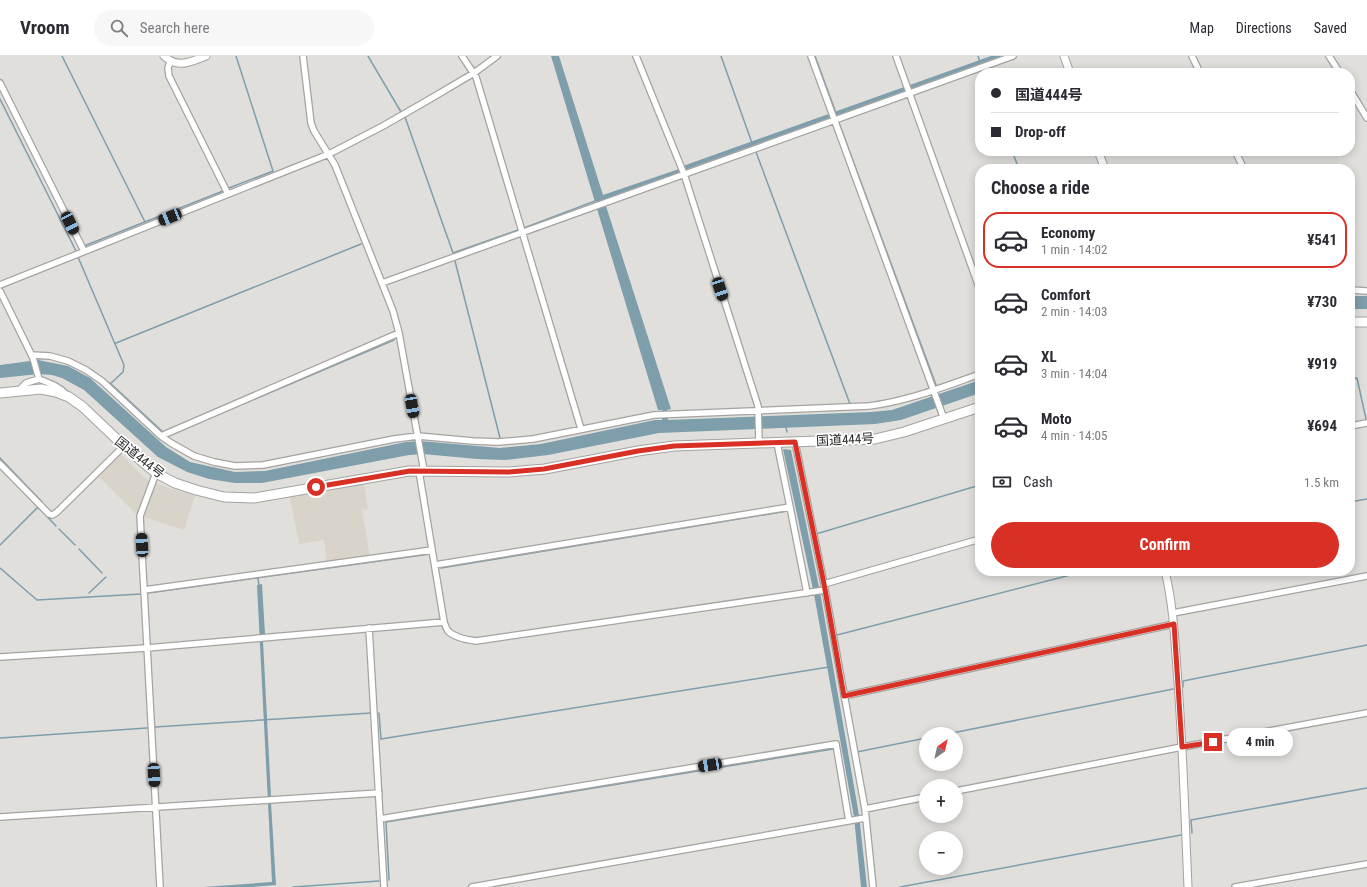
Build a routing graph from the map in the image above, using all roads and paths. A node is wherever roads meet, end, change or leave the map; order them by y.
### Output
1 (164, 56) edge
2 (206, 56) edge
3 (303, 56) edge
4 (462, 56) edge
5 (497, 56) edge
6 (636, 56) edge
7 (811, 56) edge
8 (896, 56) edge
9 (1013, 56) edge
10 (1064, 56) edge
11 (1192, 56) edge
12 (1329, 56) edge
13 (170, 62) junction
14 (975, 68) edge
15 (976, 68) edge
16 (1068, 68) edge
17 (1198, 68) edge
18 (1337, 68) edge
19 (474, 73) junction
20 (0, 83) edge
21 (909, 90) junction
22 (1355, 98) edge
23 (833, 116) junction
24 (1367, 118) edge
25 (329, 154) junction
26 (682, 170) junction
27 (228, 194) junction
28 (522, 232) junction
29 (80, 253) junction
30 (975, 276) edge
31 (382, 283) junction
32 (0, 285) edge
33 (0, 290) edge
34 (1355, 290) edge
35 (1367, 291) edge
36 (1355, 322) edge
37 (1367, 322) edge
38 (399, 333) junction
39 (33, 356) junction
40 (975, 376) edge
41 (38, 378) junction
42 (19, 390) junction
43 (934, 392) junction
44 (0, 393) edge
45 (69, 397) junction
46 (975, 409) edge
47 (758, 412) junction
48 (944, 419) junction
49 (1367, 423) edge
50 (1355, 425) edge
51 (580, 430) junction
52 (161, 436) junction
53 (418, 436) junction
54 (794, 442) junction
55 (759, 443) junction
56 (778, 443) junction
57 (124, 446) junction
58 (0, 464) edge
59 (422, 471) junction
60 (156, 473) junction
61 (790, 507) junction
62 (975, 541) edge
63 (432, 550) junction
64 (435, 565) junction
65 (1166, 576) edge
66 (1367, 576) edge
67 (824, 588) junction
68 (144, 590) junction
69 (810, 592) junction
70 (1173, 613) junction
71 (444, 622) junction
72 (1174, 624) junction
73 (369, 628) junction
74 (147, 648) junction
75 (0, 657) edge
76 (844, 696) junction
77 (1367, 713) edge
78 (1182, 747) junction
79 (963, 790) edge
80 (379, 793) junction
81 (919, 798) edge
82 (156, 807) junction
83 (865, 809) junction
84 (0, 817) edge
85 (864, 818) junction
86 (380, 819) junction
87 (850, 821) junction
88 (1367, 864) edge
89 (160, 887) edge
90 (384, 887) edge
91 (472, 887) edge
92 (873, 887) edge
93 (1188, 887) edge
94 (1236, 887) edge

1 - 13 street
2 - 13 street
3 - 25 street
4 - 19 street
5 - 19 street
6 - 26 street
7 - 23 street
8 - 21 street
9 - 15 street
10 - 16 street
11 - 17 street
12 - 18 street
13 - 27 street
14 - 21 street
19 - 25 street
19 - 28 street
20 - 29 street
21 - 23 street
21 - 30 street
22 - 24 street
23 - 26 street
23 - 43 street
25 - 27 street
25 - 31 street
26 - 28 street
26 - 47 street
27 - 29 street
28 - 31 street
28 - 51 street
29 - 32 street
31 - 38 street
33 - 39 street
34 - 35 street
36 - 37 highway
38 - 52 street
38 - 53 street
39 - 41 street
39 - 52 street
40 - 43 street
41 - 42 street
41 - 45 street
42 - 44 highway, 国道444号
42 - 45 highway, 国道444号
43 - 47 street
43 - 48 street
45 - 57 highway, 国道444号
46 - 48 highway, 国道444号
47 - 51 street
47 - 55 street
48 - 54 highway, 国道444号
49 - 50 street
51 - 53 street
52 - 53 street
53 - 59 street
54 - 56 highway, 国道444号
54 - 67 street
55 - 56 highway, 国道444号
55 - 59 highway, 国道444号
56 - 61 street
57 - 58 street
57 - 60 highway, 国道444号
59 - 60 highway, 国道444号
59 - 63 street
60 - 68 street
61 - 64 street
61 - 69 street
62 - 67 street
63 - 64 street
63 - 68 street
64 - 71 street
65 - 70 street
66 - 70 street
67 - 69 street
67 - 76 street
68 - 74 street
69 - 71 street
70 - 72 street
71 - 73 street
72 - 76 street
72 - 78 street
73 - 74 street
73 - 80 street
74 - 75 street
74 - 82 street
76 - 83 street
77 - 78 street
78 - 79 street
78 - 93 street
80 - 82 street
80 - 86 street
81 - 83 street
82 - 84 street
82 - 89 street
83 - 85 street
85 - 87 street
85 - 92 street
86 - 87 street
86 - 90 street
87 - 91 street
88 - 94 street

